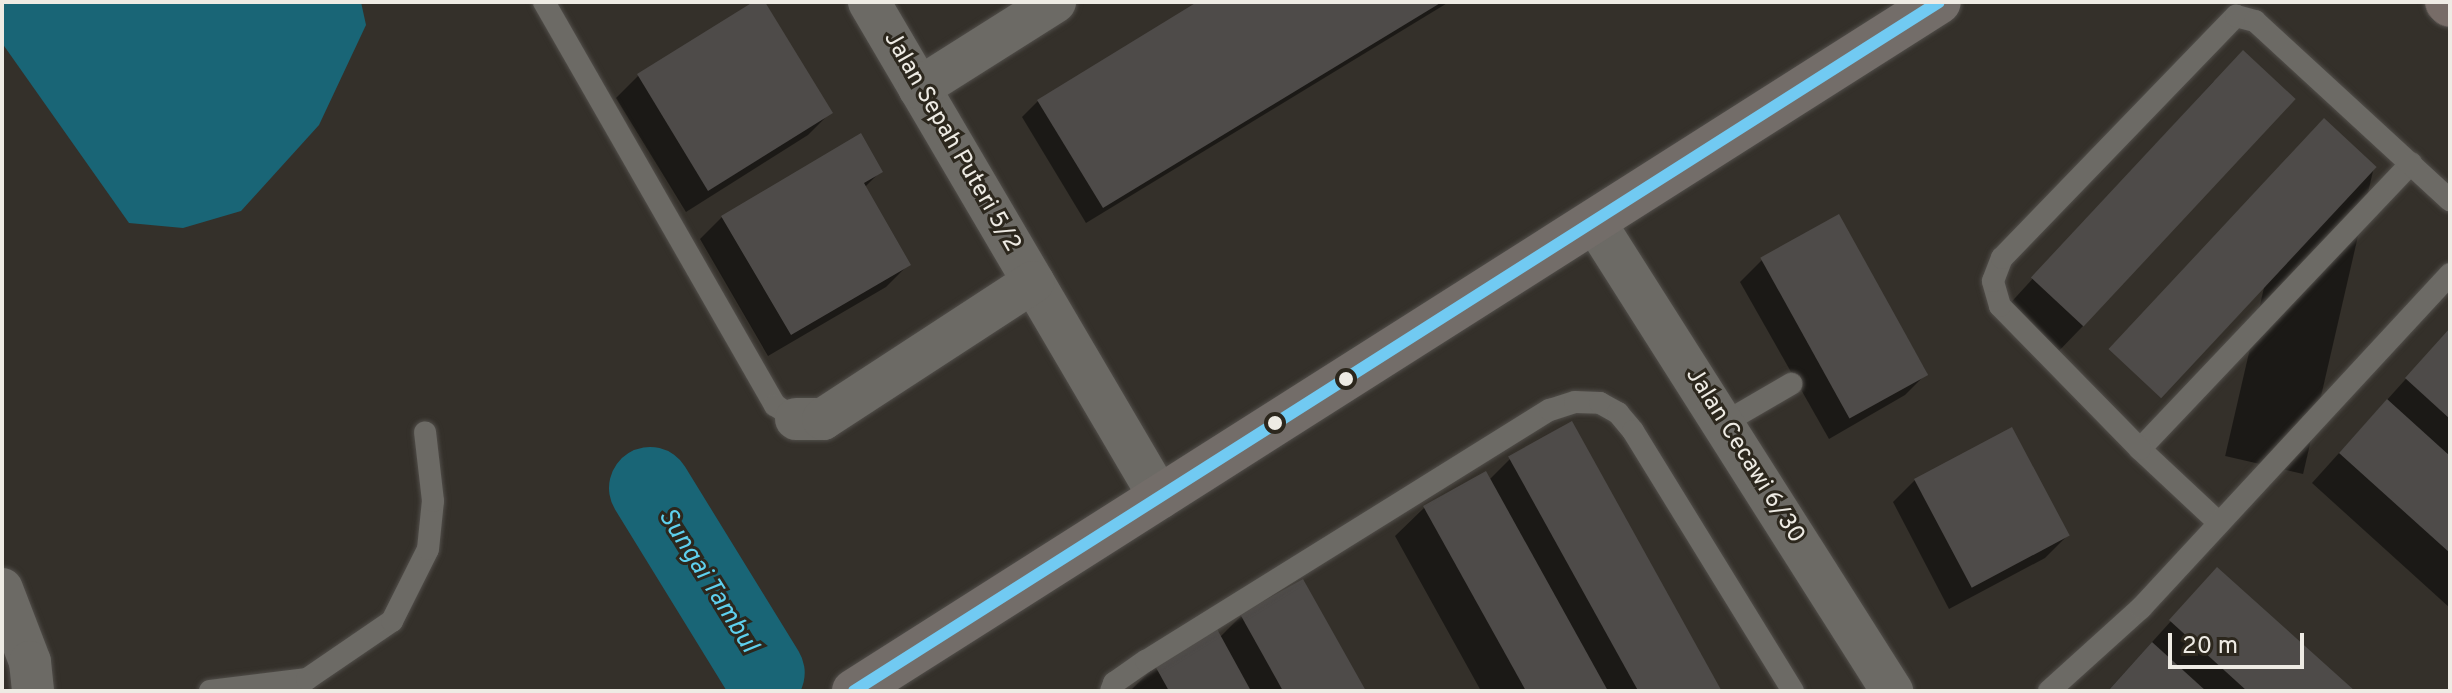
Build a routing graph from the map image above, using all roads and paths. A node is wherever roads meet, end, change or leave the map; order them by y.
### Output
1 (544, 2) edge
2 (869, 2) edge
3 (1055, 2) edge
4 (1939, 2) edge
5 (919, 88) junction
6 (2411, 163) junction
7 (2450, 200) edge
8 (1594, 221) junction
9 (2450, 274) edge
10 (1033, 282) junction
11 (1791, 384) dead end
12 (796, 419) joint
13 (1724, 423) junction
14 (425, 432) dead end
15 (2140, 449) junction
16 (1160, 498) junction
17 (2219, 523) junction
18 (2, 589) edge
19 (33, 691) edge
20 (210, 691) edge
21 (854, 691) edge
22 (1111, 691) edge
23 (1793, 691) edge
24 (1892, 691) edge
25 (2049, 691) edge

1 - 12 lane
2 - 5 street, Jalan Sepah Puteri 5/2
3 - 5 street
4 - 8 street
5 - 10 street, Jalan Sepah Puteri 5/2
6 - 7 lane
6 - 15 lane
6 - 15 lane
8 - 13 street, Jalan Cecawi 6/30
8 - 16 street
9 - 17 lane
10 - 12 street
10 - 16 street, Jalan Sepah Puteri 5/2
11 - 13 lane
13 - 24 street, Jalan Cecawi 6/30
14 - 20 lane
15 - 17 lane
16 - 21 street
17 - 25 lane
18 - 19 street
22 - 23 lane

